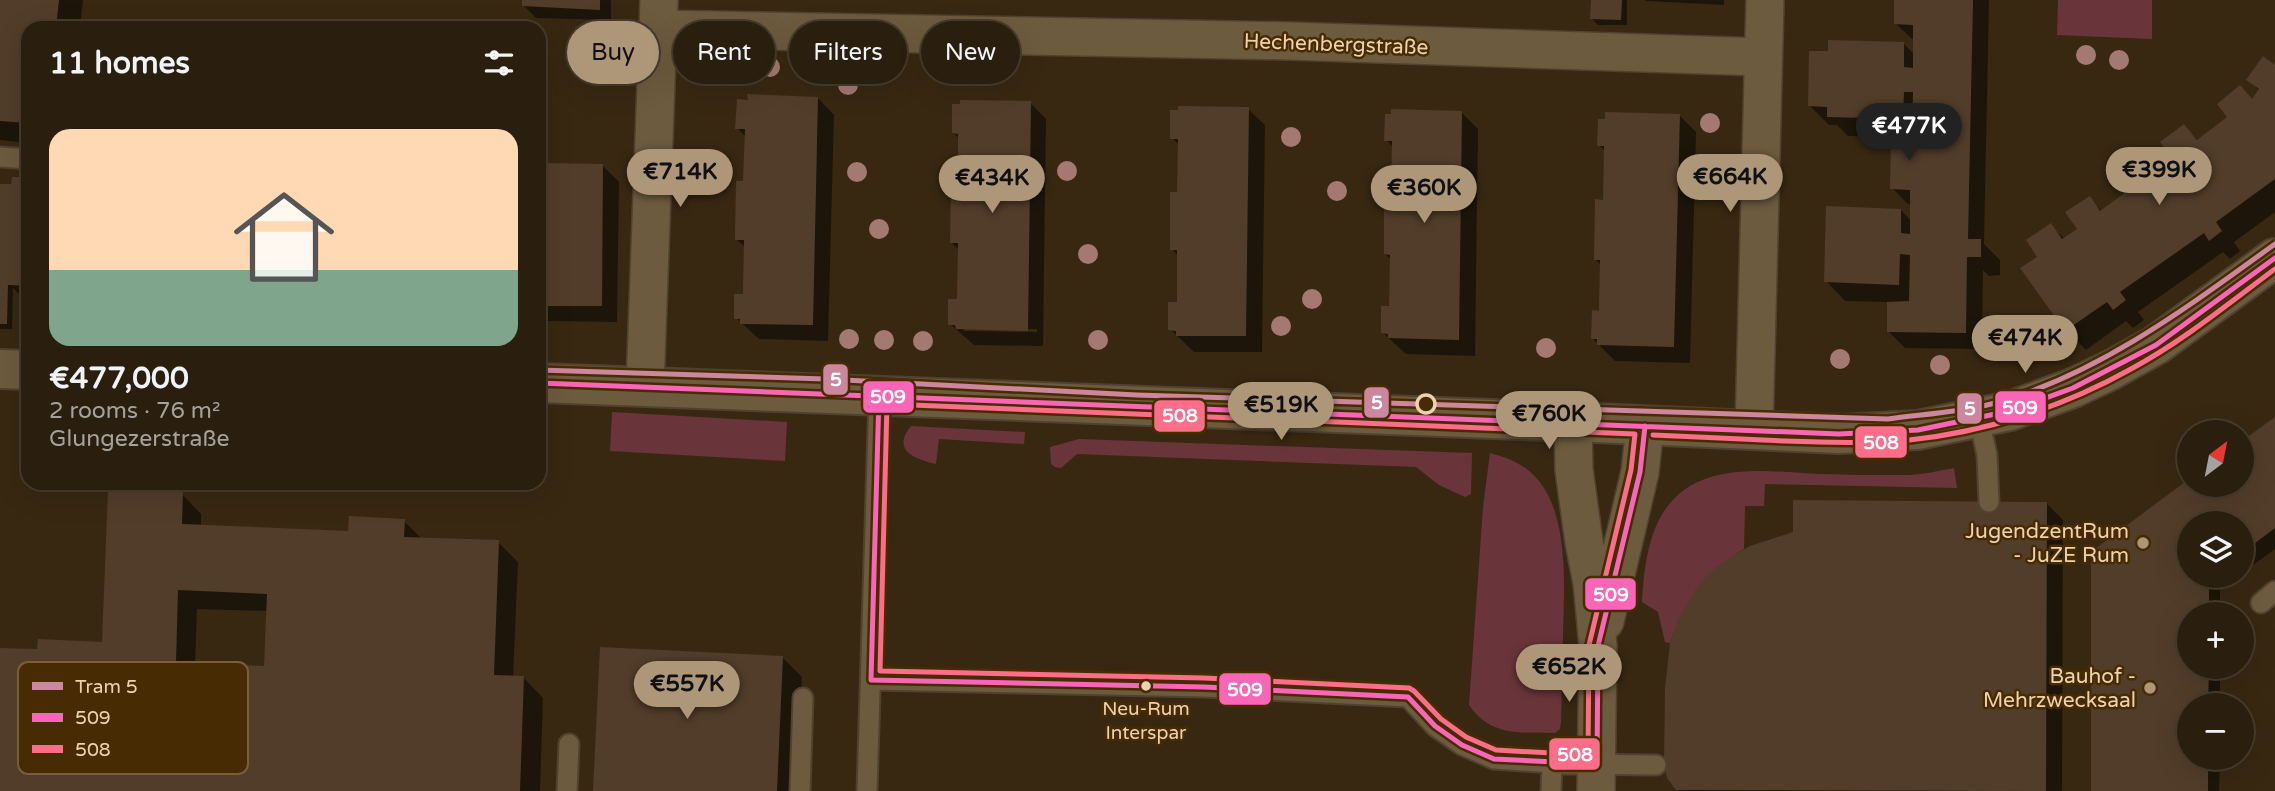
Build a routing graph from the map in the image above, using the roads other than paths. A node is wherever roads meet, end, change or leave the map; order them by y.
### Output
1 (1765, 0) edge
2 (658, 14) edge
3 (1762, 57) junction
4 (0, 157) edge
5 (21, 158) edge
6 (2275, 258) edge
7 (0, 369) edge
8 (21, 370) edge
9 (546, 383) edge
10 (645, 387) junction
11 (879, 396) junction
12 (1979, 419) junction
13 (1573, 422) junction
14 (1644, 426) junction
15 (1754, 430) junction
16 (1989, 502) dead end
17 (1598, 646) junction
18 (871, 680) junction
19 (803, 698) dead end
20 (569, 744) dead end
21 (1552, 763) junction
22 (1656, 765) dead end
23 (1596, 777) edge
24 (567, 791) edge
25 (800, 791) edge
26 (867, 791) edge
27 (1551, 791) edge

1 - 3 street
2 - 3 street, Hechenbergstraße
2 - 10 street
3 - 15 street
4 - 5 lane
6 - 12 street
7 - 8 street
9 - 10 street
10 - 11 street
11 - 13 street
11 - 18 lane
12 - 15 street
12 - 16 lane
13 - 14 street
13 - 17 street
14 - 15 street
14 - 17 street
17 - 23 street
18 - 21 lane
18 - 26 lane
19 - 25 lane
20 - 24 lane
21 - 23 lane
21 - 27 lane
22 - 23 lane

